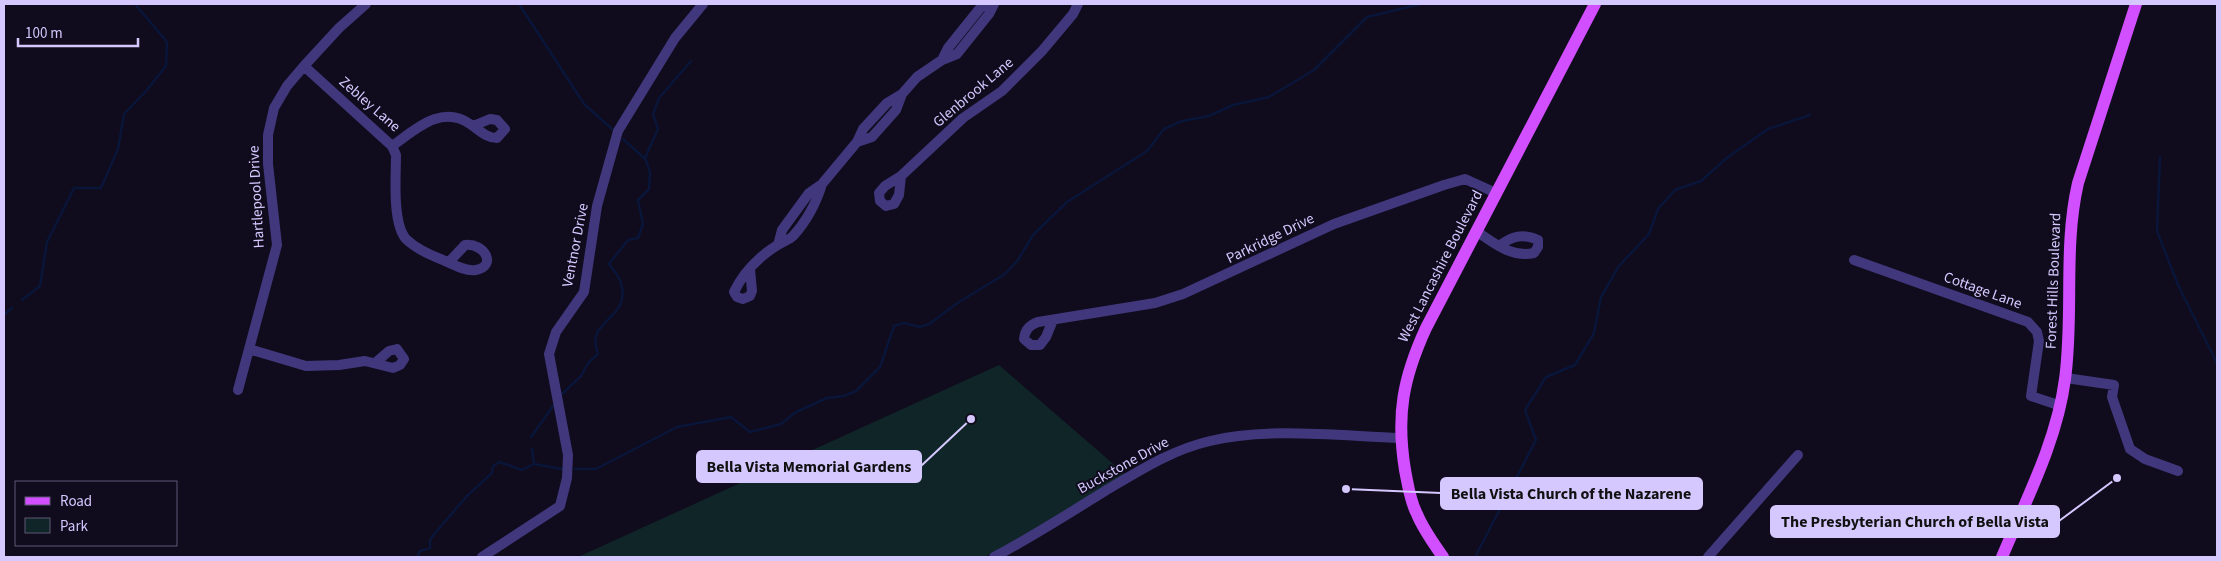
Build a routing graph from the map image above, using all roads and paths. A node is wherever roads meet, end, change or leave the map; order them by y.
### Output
1 (366, 4) edge
2 (703, 4) edge
3 (989, 4) edge
4 (994, 4) edge
5 (1078, 4) edge
6 (1595, 4) edge
7 (2136, 4) edge
8 (942, 60) junction
9 (304, 66) junction
10 (473, 126) dead end
11 (392, 146) junction
12 (902, 176) dead end
13 (1496, 193) junction
14 (1476, 231) junction
15 (1499, 246) dead end
16 (1854, 260) dead end
17 (449, 262) dead end
18 (750, 269) dead end
19 (1053, 320) dead end
20 (249, 349) junction
21 (375, 363) dead end
22 (2066, 378) junction
23 (238, 390) dead end
24 (2061, 406) junction
25 (1400, 438) junction
26 (1798, 455) dead end
27 (2178, 471) dead end
28 (482, 557) edge
29 (994, 557) edge
30 (1443, 557) edge
31 (1708, 557) edge
32 (2002, 557) edge

1 - 9 street, Hartlepool Drive
2 - 28 street, Ventnor Drive
3 - 8 street
4 - 8 street
5 - 12 street, Glenbrook Lane
6 - 13 main road, West Lancashire Boulevard
7 - 22 main road, Forest Hills Boulevard
8 - 18 street
9 - 11 street, Zebley Lane
9 - 20 street, Hartlepool Drive
10 - 11 street, Zebley Lane
11 - 17 street
13 - 14 main road, West Lancashire Boulevard
13 - 19 street, Parkridge Drive
14 - 15 street
14 - 25 main road, West Lancashire Boulevard
16 - 24 street, Cottage Lane
20 - 21 street
20 - 23 street, Hartlepool Drive
22 - 24 main road, Forest Hills Boulevard
22 - 27 street
24 - 32 main road, Forest Hills Boulevard
25 - 29 street, Buckstone Drive
25 - 30 main road, West Lancashire Boulevard
26 - 31 street

